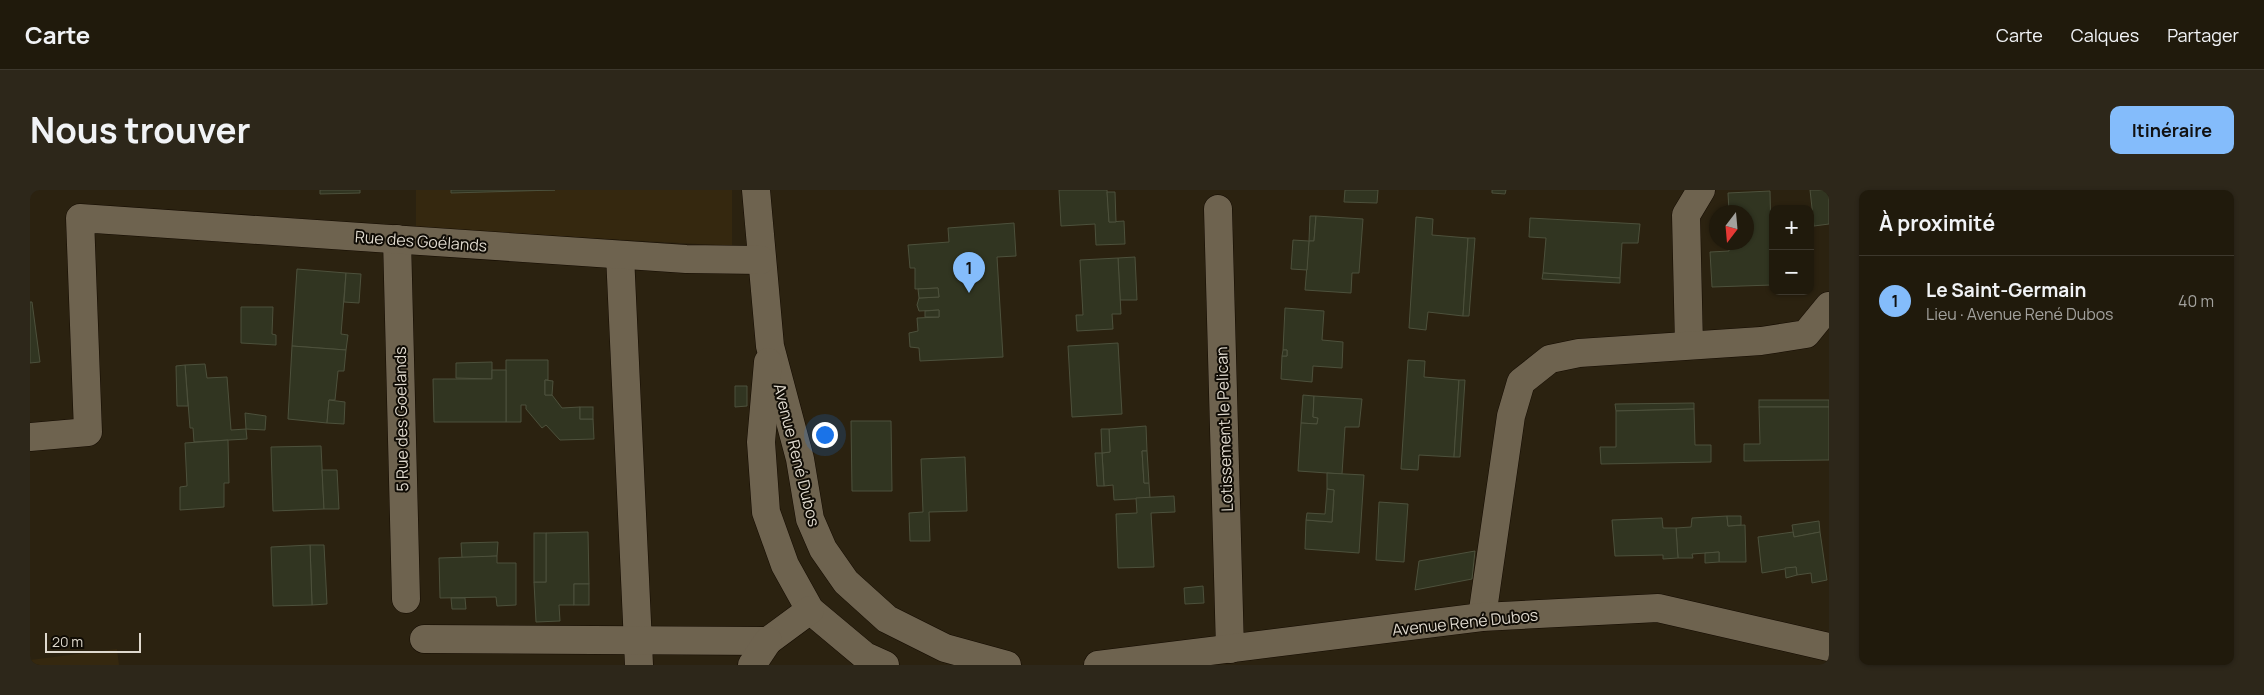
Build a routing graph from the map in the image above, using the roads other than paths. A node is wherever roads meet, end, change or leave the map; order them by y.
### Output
1 (756, 190) edge
2 (1701, 190) edge
3 (1218, 209) dead end
4 (397, 239) junction
5 (620, 255) junction
6 (761, 260) junction
7 (1829, 306) edge
8 (1689, 345) junction
9 (770, 346) junction
10 (30, 437) edge
11 (406, 599) dead end
12 (810, 610) junction
13 (1482, 617) junction
14 (424, 639) dead end
15 (768, 641) junction
16 (1829, 647) edge
17 (1230, 650) junction
18 (638, 652) edge
19 (752, 665) edge
20 (885, 665) edge
21 (1007, 665) edge
22 (1098, 665) edge

1 - 6 street, Avenue René Dubos
2 - 8 street
3 - 17 street, Lotissement le Pelican
4 - 5 street, Rue des Goélands
4 - 10 street, Rue des Goélands
4 - 11 street, 5 Rue des Goelands
5 - 6 street, Rue des Goélands
5 - 18 street
6 - 9 street, Avenue René Dubos
7 - 8 street
8 - 13 street
9 - 12 street, Avenue René Dubos
9 - 21 street, Avenue René Dubos
12 - 15 street
12 - 20 street, Avenue René Dubos
13 - 16 street, Avenue René Dubos
13 - 17 street, Avenue René Dubos
14 - 18 street
15 - 18 street
15 - 19 street
17 - 22 street, Avenue René Dubos

